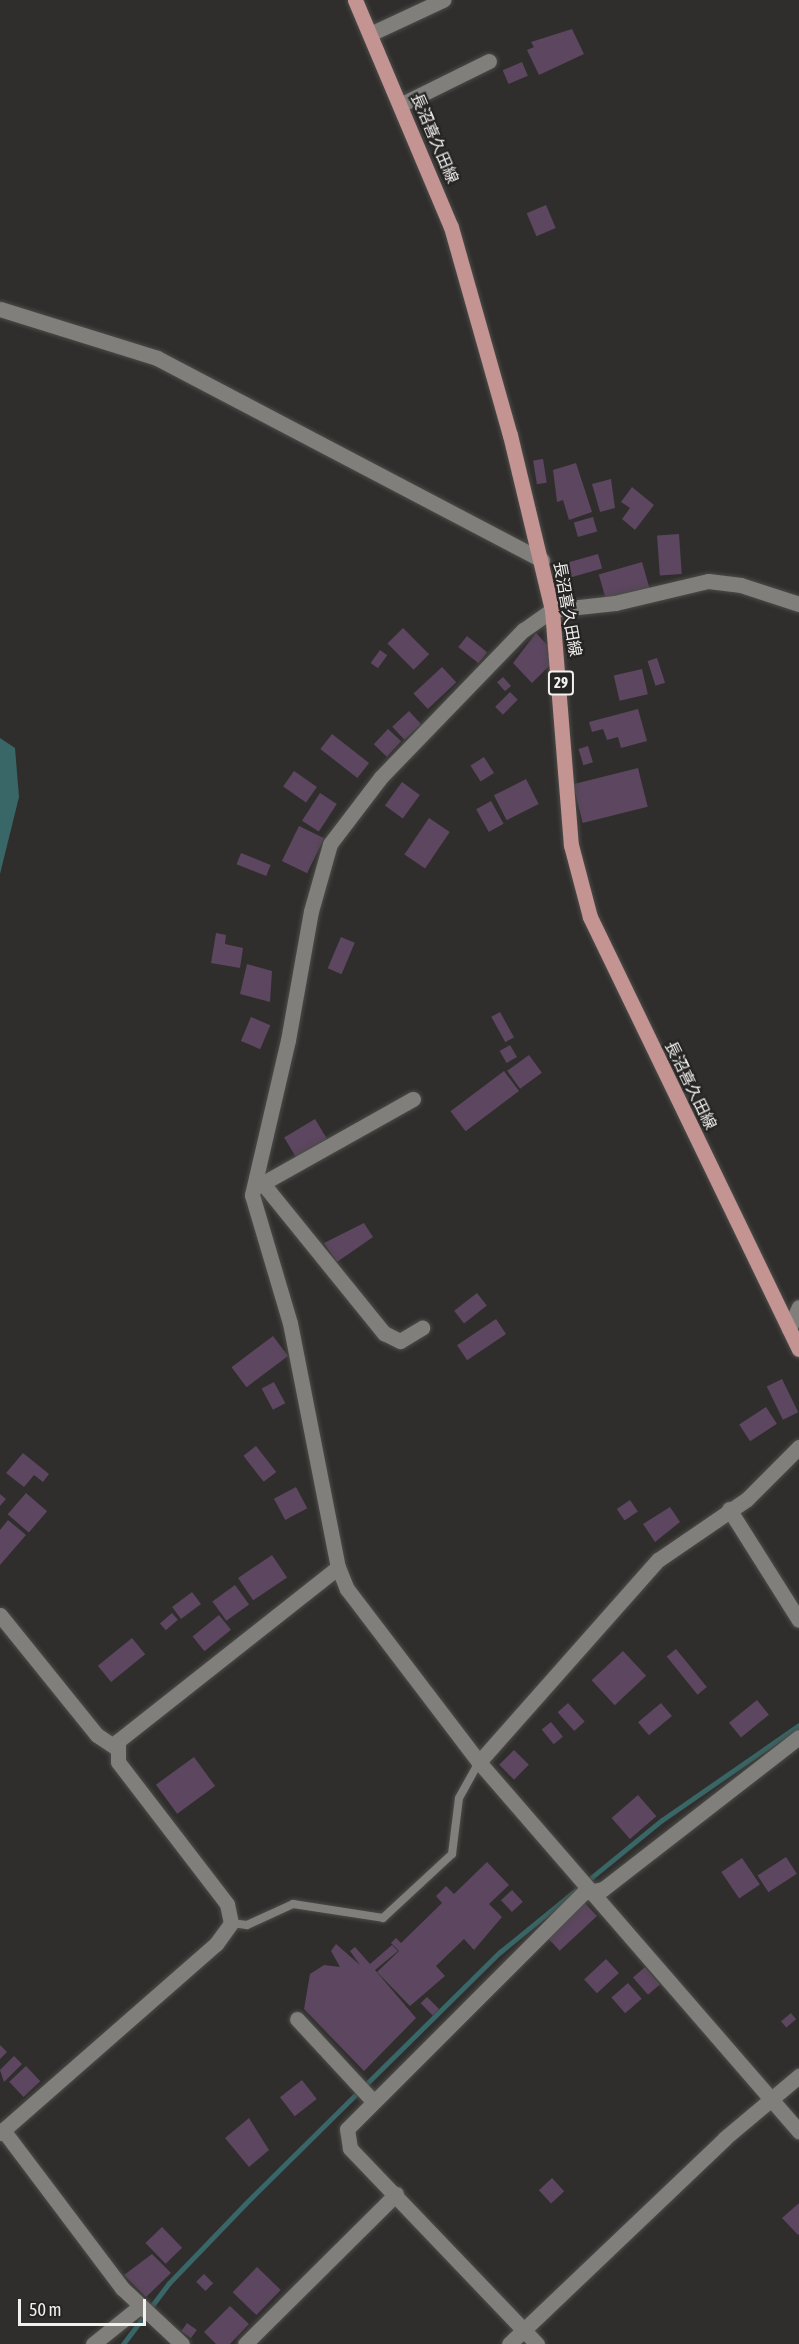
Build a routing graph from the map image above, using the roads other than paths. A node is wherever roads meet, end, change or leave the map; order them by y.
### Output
1 (355, 0) edge
2 (443, 0) edge
3 (370, 34) junction
4 (489, 61) dead end
5 (402, 104) junction
6 (0, 309) edge
7 (542, 560) junction
8 (799, 604) edge
9 (552, 610) junction
10 (413, 1099) dead end
11 (259, 1186) junction
12 (799, 1307) edge
13 (422, 1328) dead end
14 (789, 1329) junction
15 (799, 1349) edge
16 (799, 1447) edge
17 (729, 1509) junction
18 (338, 1567) junction
19 (0, 1615) edge
20 (799, 1620) edge
21 (799, 1737) edge
22 (116, 1748) junction
23 (479, 1762) junction
24 (594, 1891) junction
25 (231, 1923) junction
26 (297, 2019) dead end
27 (799, 2076) edge
28 (769, 2098) junction
29 (370, 2099) junction
30 (1, 2130) edge
31 (799, 2132) edge
32 (396, 2194) junction
33 (139, 2307) junction
34 (524, 2330) junction
35 (93, 2344) edge
36 (182, 2344) edge
37 (245, 2344) edge
38 (509, 2344) edge
39 (537, 2344) edge

1 - 3 main road, 長沼喜久田線 / 29
2 - 3 street
3 - 5 main road, 長沼喜久田線 / 29
4 - 5 street
5 - 7 main road, 長沼喜久田線 / 29
6 - 7 street
7 - 9 main road, 長沼喜久田線 / 29
8 - 9 street
9 - 11 street
9 - 14 main road, 長沼喜久田線 / 29
10 - 11 street
11 - 13 street
11 - 18 street
12 - 14 street
14 - 15 main road, 長沼喜久田線 / 29
16 - 17 street
17 - 20 street
17 - 23 street
18 - 22 street
18 - 23 street
19 - 22 street
21 - 24 street
22 - 25 street
23 - 24 street
23 - 25 lane
24 - 28 street
24 - 29 street
25 - 30 street
26 - 29 street
27 - 28 street
28 - 31 street
28 - 34 street
29 - 32 street
30 - 33 street
32 - 34 street
32 - 37 street
33 - 35 street
33 - 36 street
34 - 38 street
34 - 39 street

